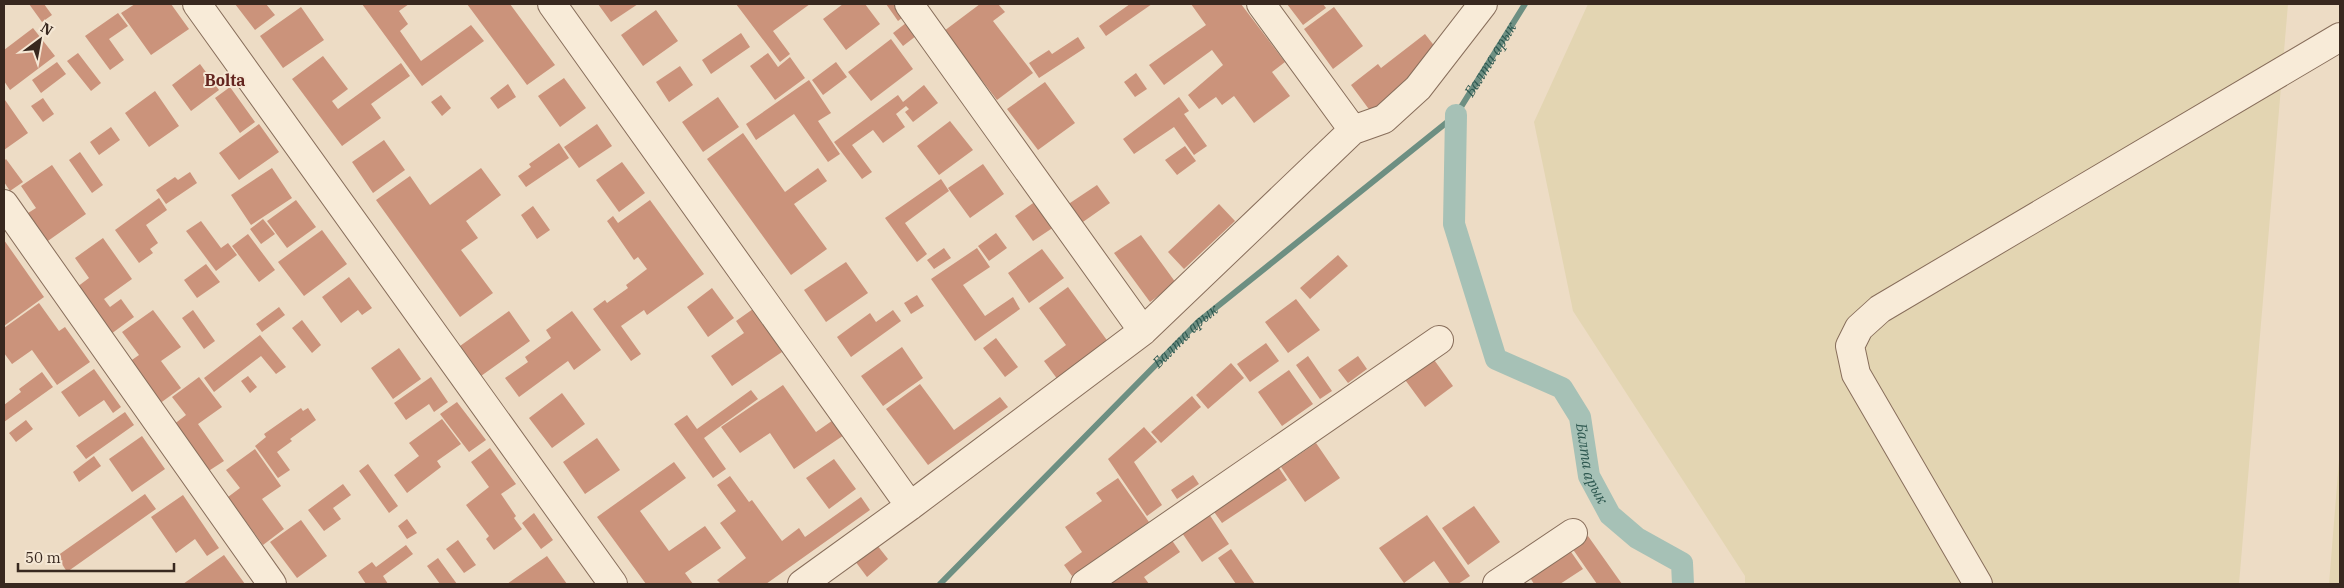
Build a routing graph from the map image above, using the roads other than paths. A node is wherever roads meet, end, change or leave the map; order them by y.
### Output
1 (197, 4) edge
2 (552, 4) edge
3 (909, 4) edge
4 (1261, 4) edge
5 (1483, 4) edge
6 (2340, 37) edge
7 (1353, 130) junction
8 (4, 204) edge
9 (1143, 331) junction
10 (1439, 340) dead end
11 (910, 506) junction
12 (1573, 533) dead end
13 (272, 584) edge
14 (613, 584) edge
15 (802, 584) edge
16 (1085, 584) edge
17 (1497, 584) edge
18 (1978, 584) edge

1 - 14 street
2 - 11 street
3 - 9 street
4 - 7 street
5 - 7 street
6 - 18 street
7 - 9 street
8 - 13 street
9 - 11 street
10 - 16 street
11 - 15 street
12 - 17 street

